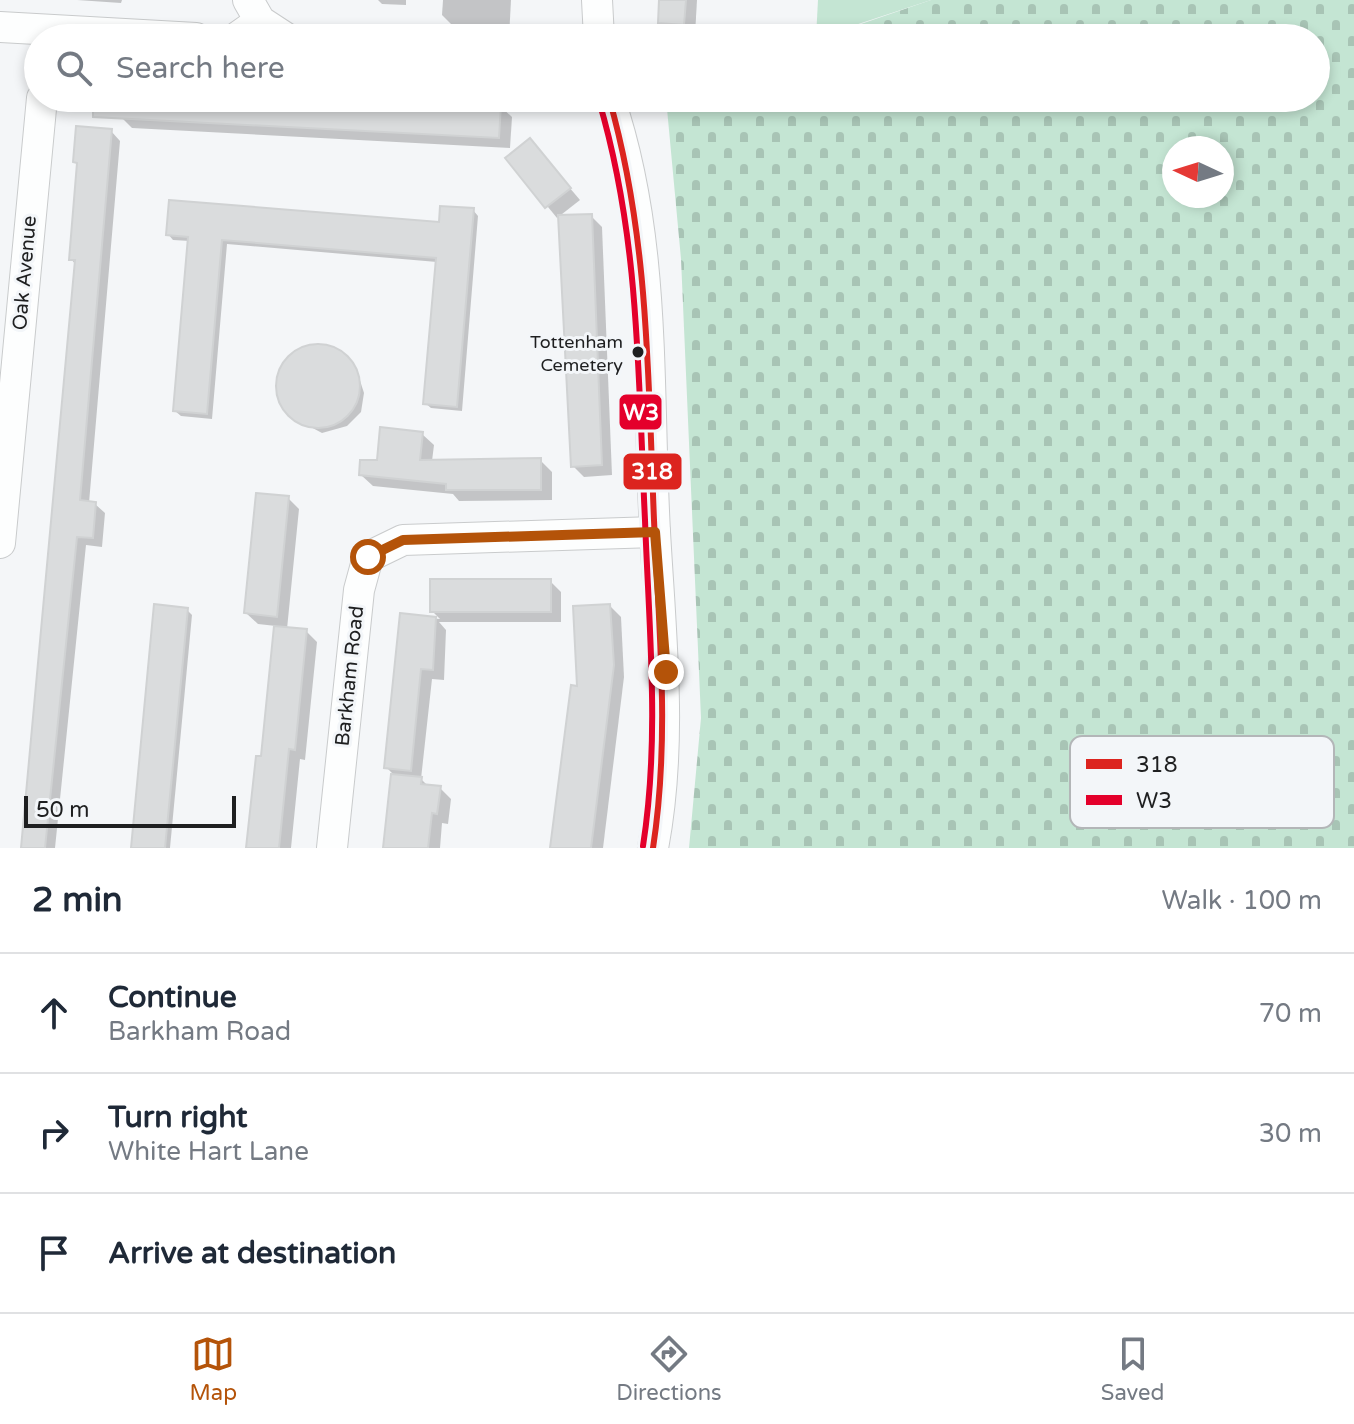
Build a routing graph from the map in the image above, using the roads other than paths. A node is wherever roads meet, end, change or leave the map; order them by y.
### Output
1 (597, 0) edge
2 (598, 24) edge
3 (0, 27) edge
4 (24, 30) edge
5 (41, 112) edge
6 (613, 112) edge
7 (655, 532) junction
8 (0, 543) edge
9 (332, 848) edge
10 (653, 848) edge

1 - 2 street
3 - 4 street
5 - 8 street, Oak Avenue
6 - 7 street
7 - 9 street, Barkham Road
7 - 10 street

